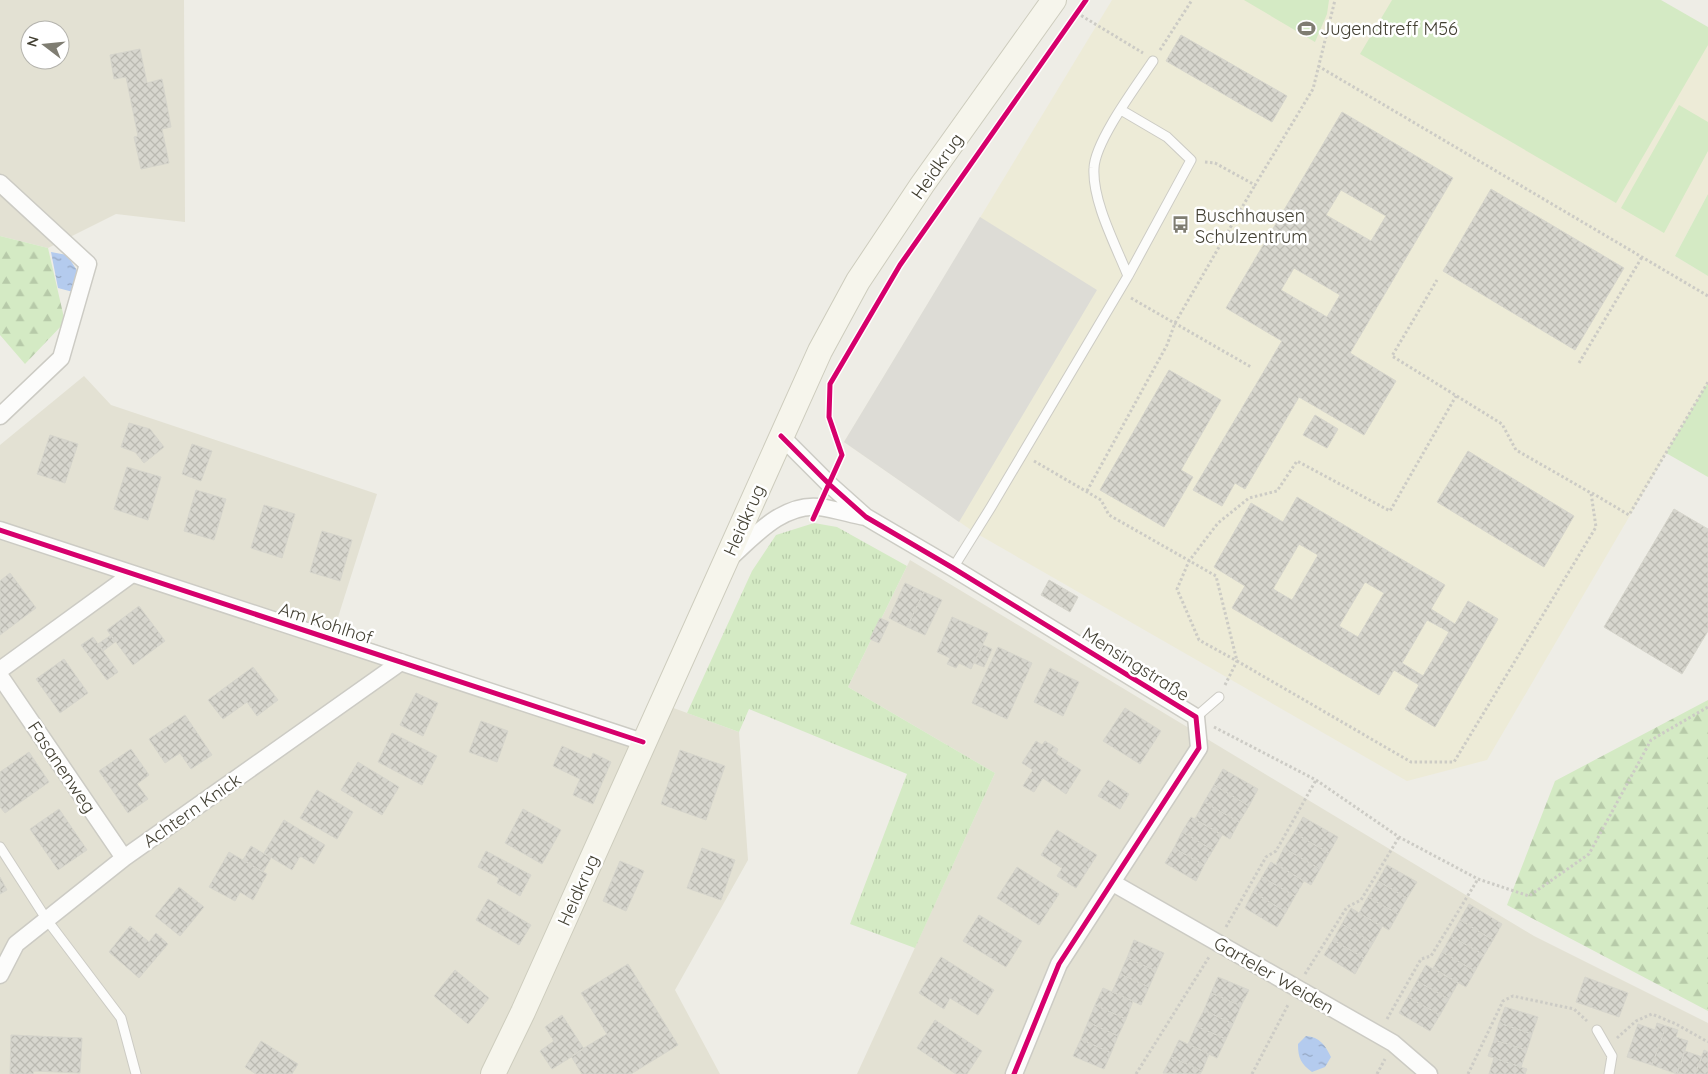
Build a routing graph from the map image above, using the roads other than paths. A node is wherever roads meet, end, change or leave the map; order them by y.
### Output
1 (1054, 0) edge
2 (1152, 61) road end
3 (1121, 110) junction
4 (0, 183) edge
5 (1128, 276) junction
6 (0, 416) edge
7 (781, 436) junction
8 (866, 518) junction
9 (0, 530) edge
10 (725, 563) junction
11 (953, 568) junction
12 (132, 574) junction
13 (401, 662) junction
14 (0, 670) edge
15 (0, 676) edge
16 (1219, 698) road end
17 (1196, 717) junction
18 (643, 742) junction
19 (0, 847) edge
20 (124, 858) junction
21 (1113, 883) junction
22 (47, 920) junction
23 (0, 975) edge
24 (1597, 1030) road end
25 (136, 1074) edge
26 (492, 1074) edge
27 (1014, 1074) edge
28 (1429, 1074) edge
29 (1610, 1074) edge

1 - 7 main road, Heidkrug
2 - 3 lane
3 - 5 lane
3 - 5 lane
4 - 6 street
5 - 11 lane
7 - 8 street, Mensingstraße
7 - 10 main road, Heidkrug
8 - 10 street, Mensingstraße
8 - 11 street, Mensingstraße
9 - 12 street, Am Kohlhof
10 - 18 main road, Heidkrug
11 - 17 street, Mensingstraße
12 - 13 street, Am Kohlhof
12 - 14 street
13 - 18 street, Am Kohlhof
13 - 20 street, Achtern Knick
15 - 20 street, Fasanenweg
16 - 17 lane
17 - 21 street, Mensingstraße
18 - 26 main road, Heidkrug
19 - 22 lane
20 - 22 street, Achtern Knick
21 - 27 street, Mensingstraße
21 - 28 street, Garteler Weiden
22 - 23 street, Achtern Knick
22 - 25 lane
24 - 29 lane

